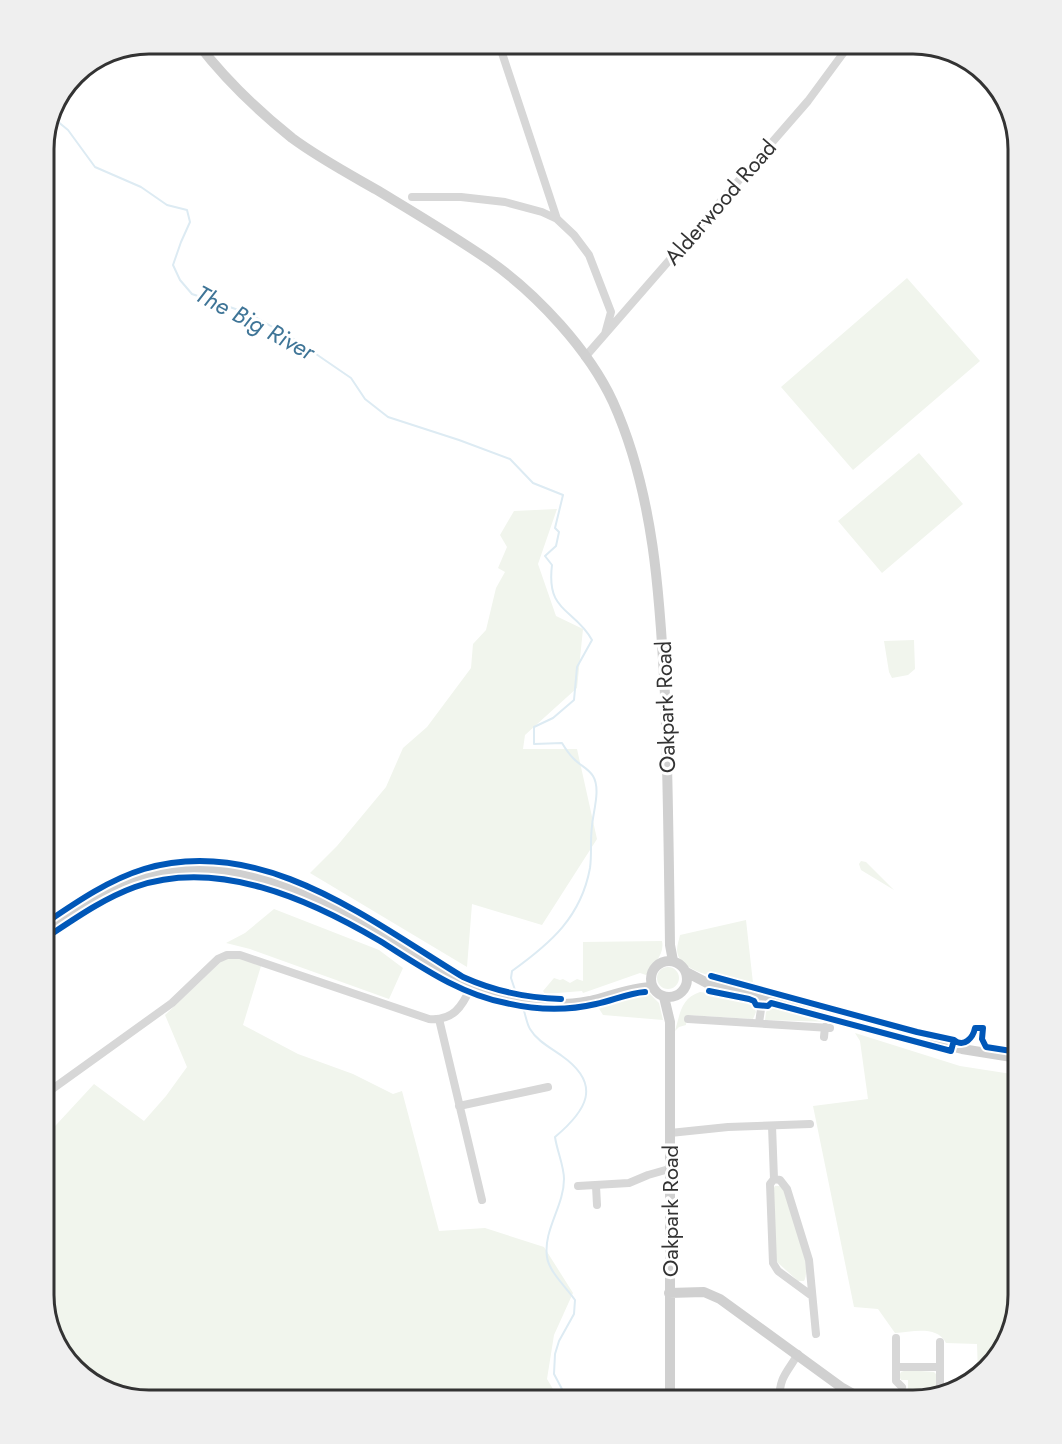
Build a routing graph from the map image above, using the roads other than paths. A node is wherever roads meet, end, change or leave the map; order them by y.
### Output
1 (206, 54) edge
2 (502, 54) edge
3 (843, 54) edge
4 (412, 197) dead end
5 (557, 219) junction
6 (605, 336) junction
7 (585, 357) junction
8 (54, 926) edge
9 (668, 962) junction
10 (687, 972) junction
11 (652, 982) junction
12 (708, 984) junction
13 (471, 987) junction
14 (686, 987) junction
15 (763, 995) junction
16 (669, 997) junction
17 (439, 1019) junction
18 (688, 1019) dead end
19 (759, 1023) junction
20 (824, 1037) dead end
21 (1008, 1056) edge
22 (548, 1087) dead end
23 (54, 1088) edge
24 (459, 1106) junction
25 (810, 1124) dead end
26 (772, 1126) junction
27 (670, 1133) junction
28 (669, 1169) junction
29 (774, 1179) junction
30 (578, 1186) dead end
31 (596, 1186) junction
32 (482, 1200) dead end
33 (597, 1205) dead end
34 (669, 1293) junction
35 (812, 1296) junction
36 (816, 1334) dead end
37 (896, 1338) dead end
38 (940, 1342) dead end
39 (798, 1354) junction
40 (896, 1367) junction
41 (940, 1367) junction
42 (940, 1386) edge
43 (902, 1387) dead end
44 (670, 1390) edge
45 (780, 1390) edge
46 (846, 1390) edge

1 - 7 main road, Oakpark Road
2 - 5 street
3 - 6 street, Alderwood Road
4 - 5 street
5 - 6 street
6 - 7 street, Alderwood Road
7 - 9 main road, Oakpark Road
8 - 13 main road
9 - 10 main road
9 - 11 main road
10 - 12 main road
10 - 14 main road
11 - 13 main road
11 - 16 main road
12 - 14 main road
12 - 15 main road
13 - 17 street
14 - 16 main road
15 - 19 street
15 - 21 main road
16 - 27 main road, Oakpark Road
17 - 23 street
17 - 24 street
18 - 19 street
19 - 20 street
22 - 24 street
24 - 32 street
25 - 26 street
26 - 27 street
26 - 29 street
27 - 28 main road, Oakpark Road
28 - 31 street
28 - 34 main road, Oakpark Road
29 - 35 street
29 - 35 street
30 - 31 street
31 - 33 street
34 - 39 main road
34 - 44 main road, Oakpark Road
35 - 36 street
37 - 40 street
38 - 41 street
39 - 45 street
39 - 46 main road
40 - 41 street
40 - 43 street
41 - 42 street

